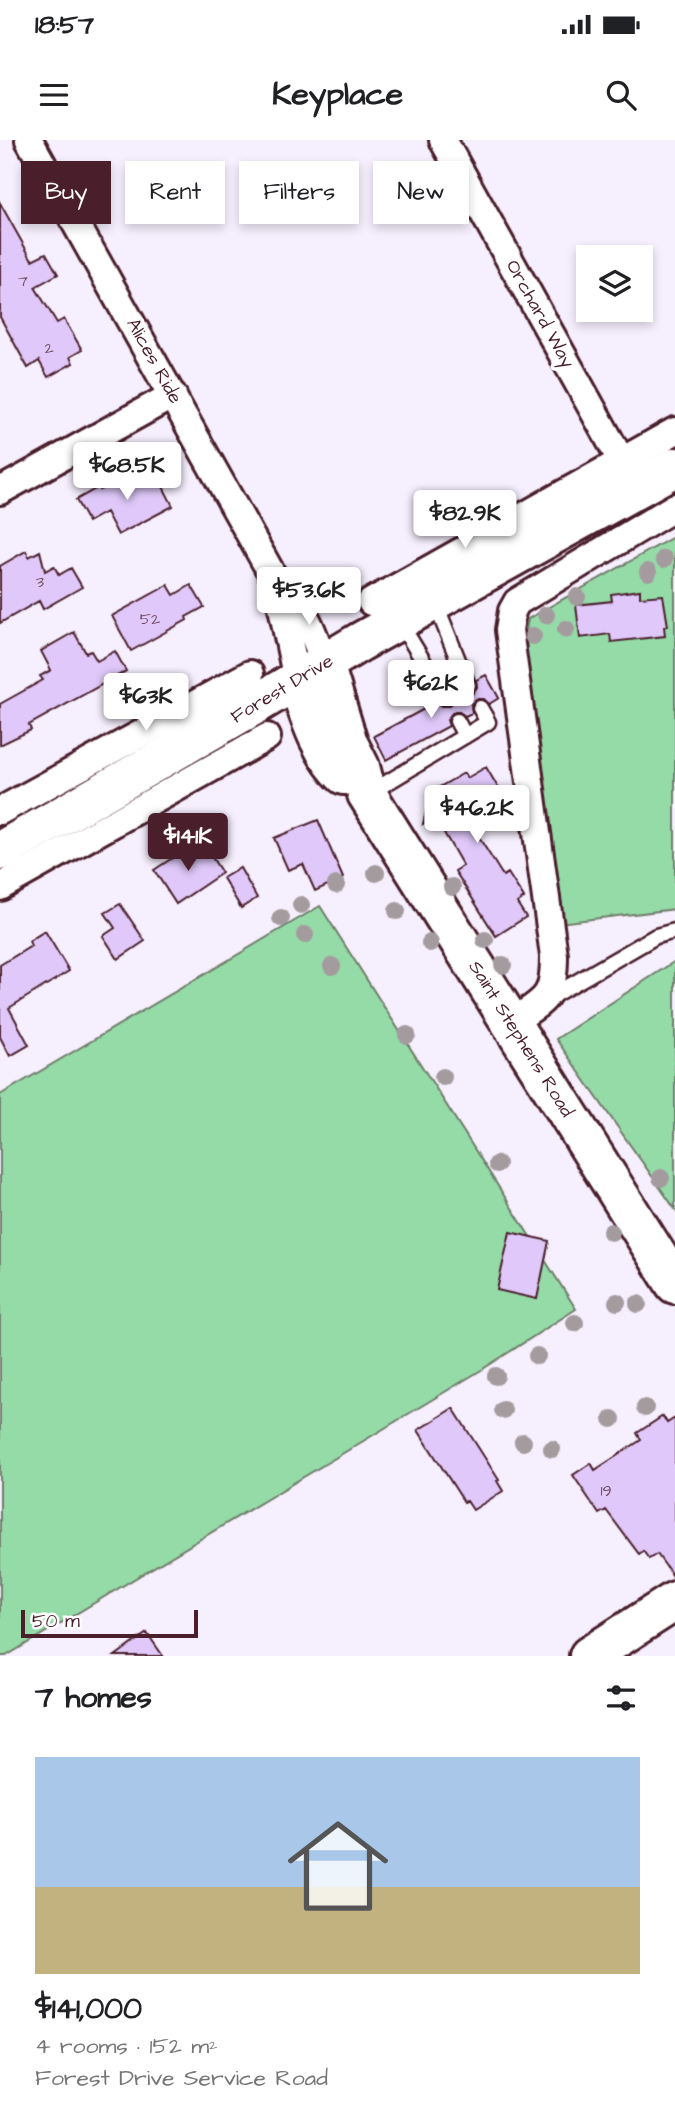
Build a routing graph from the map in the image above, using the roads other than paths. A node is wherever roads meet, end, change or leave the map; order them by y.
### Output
1 (29, 140) edge
2 (443, 140) edge
3 (173, 395) junction
4 (675, 431) edge
5 (675, 467) edge
6 (629, 475) junction
7 (0, 491) edge
8 (675, 507) edge
9 (434, 600) junction
10 (385, 611) junction
11 (310, 672) junction
12 (250, 674) dead end
13 (468, 685) dead end
14 (445, 697) dead end
15 (480, 708) dead end
16 (457, 721) dead end
17 (465, 736) junction
18 (267, 737) dead end
19 (367, 794) junction
20 (0, 811) edge
21 (0, 851) edge
22 (0, 887) edge
23 (675, 932) edge
24 (545, 1000) junction
25 (511, 1023) junction
26 (675, 1284) edge
27 (675, 1602) edge
28 (589, 1656) edge

1 - 3 street, Alices Ride
2 - 6 street, Orchard Way
3 - 7 street
3 - 11 street, Alices Ride
4 - 6 street
5 - 6 street, Forest Drive
6 - 9 street, Forest Drive
6 - 10 street
8 - 24 street
9 - 10 street, Forest Drive
9 - 13 lane
10 - 11 street, Forest Drive
10 - 14 lane
11 - 19 street, Saint Stephens Road
11 - 21 street, Forest Drive
12 - 20 street
15 - 17 lane
16 - 17 lane
17 - 19 lane
18 - 22 street
19 - 25 street, Saint Stephens Road
23 - 24 lane
24 - 25 street
25 - 26 street, Saint Stephens Road
27 - 28 street

